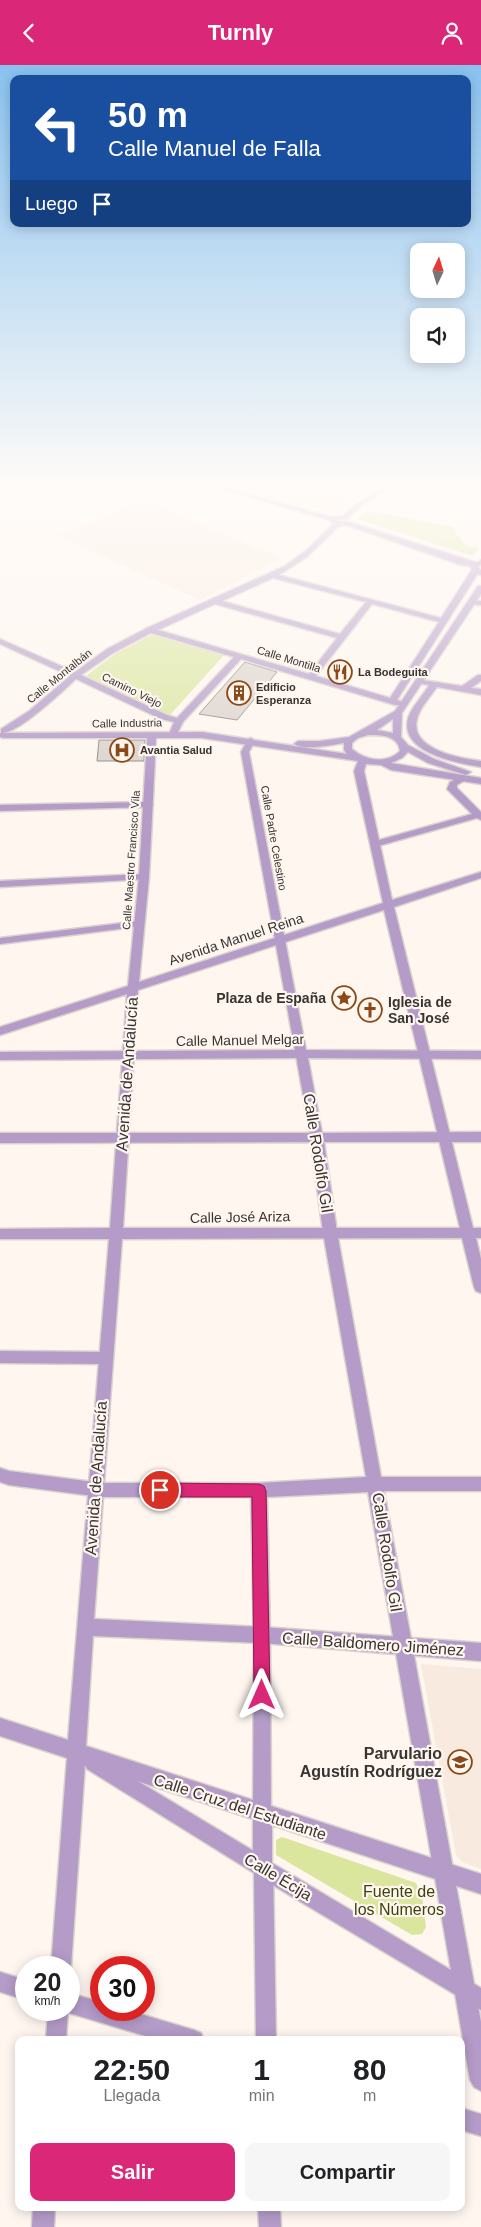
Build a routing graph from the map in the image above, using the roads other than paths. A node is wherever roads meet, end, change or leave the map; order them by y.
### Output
1 (245, 588) edge
2 (318, 588) edge
3 (465, 588) edge
4 (481, 588) edge
5 (216, 602) junction
6 (370, 602) junction
7 (477, 603) edge
8 (444, 621) junction
9 (150, 630) junction
10 (341, 637) junction
11 (0, 641) edge
12 (239, 655) junction
13 (76, 675) junction
14 (481, 677) edge
15 (310, 678) junction
16 (419, 681) junction
17 (434, 685) junction
18 (463, 689) junction
19 (481, 692) edge
20 (392, 701) junction
21 (404, 704) junction
22 (398, 713) junction
23 (180, 721) junction
24 (2, 733) edge
25 (368, 733) junction
26 (152, 734) junction
27 (173, 734) junction
28 (397, 738) junction
29 (351, 739) junction
30 (251, 741) junction
31 (405, 747) junction
32 (359, 759) junction
33 (383, 762) junction
34 (481, 764) edge
35 (481, 775) edge
36 (462, 779) junction
37 (481, 781) edge
38 (148, 805) junction
39 (0, 808) edge
40 (480, 816) edge
41 (375, 845) junction
42 (481, 875) edge
43 (144, 877) junction
44 (0, 883) edge
45 (388, 905) junction
46 (140, 924) junction
47 (0, 941) edge
48 (280, 941) junction
49 (133, 988) junction
50 (0, 1031) edge
51 (301, 1054) junction
52 (425, 1055) junction
53 (481, 1055) edge
54 (0, 1056) edge
55 (129, 1056) junction
56 (123, 1137) junction
57 (445, 1137) junction
58 (481, 1137) edge
59 (0, 1138) edge
60 (317, 1138) junction
61 (330, 1232) junction
62 (474, 1233) edge
63 (0, 1234) edge
64 (116, 1234) junction
65 (481, 1287) edge
66 (0, 1357) edge
67 (105, 1358) junction
68 (0, 1475) edge
69 (481, 1483) edge
70 (376, 1485) junction
71 (95, 1488) junction
72 (259, 1491) junction
73 (86, 1627) junction
74 (262, 1635) junction
75 (402, 1645) junction
76 (481, 1652) edge
77 (0, 1727) edge
78 (76, 1753) junction
79 (262, 1814) junction
80 (263, 1868) junction
81 (444, 1872) junction
82 (481, 1885) edge
83 (62, 1956) edge
84 (0, 1982) edge
85 (15, 1987) edge
86 (473, 1995) edge
87 (80, 2006) edge
88 (57, 2021) edge
89 (56, 2036) edge
90 (180, 2036) edge
91 (266, 2036) edge
92 (481, 2080) edge
93 (465, 2120) edge
94 (481, 2125) edge
95 (44, 2211) edge
96 (269, 2211) edge
97 (43, 2227) edge
98 (270, 2227) edge

1 - 5 street, Calle Montalbán
2 - 6 street
3 - 8 street
4 - 7 street
5 - 9 street, Calle Montalbán
5 - 10 street
6 - 8 street
6 - 10 street
7 - 16 street
8 - 20 street
9 - 12 street, Calle Montilla
9 - 13 street, Calle Montalbán
10 - 15 street
11 - 13 street, Camino Viejo
12 - 15 street, Calle Montilla
12 - 23 street
13 - 23 street, Camino Viejo
13 - 24 street, Calle Montalbán
14 - 18 street
15 - 20 street, Calle Montilla
16 - 17 street
16 - 21 street
17 - 18 street
17 - 34 street
18 - 19 street
20 - 21 street, Calle Montilla
21 - 22 street
22 - 25 street
22 - 28 street
23 - 27 street
24 - 26 street, Calle Industria
25 - 28 street
25 - 29 street, Calle Industria
26 - 27 street, Calle Industria
26 - 38 street, Calle Maestro Francisco Vila
27 - 30 street, Calle Industria
28 - 31 street
29 - 30 street, Calle Industria
29 - 32 street
30 - 32 street, Calle Industria
30 - 48 street, Calle Padre Celestino
31 - 33 street
31 - 35 street
32 - 33 street, Calle Industria
32 - 41 street
33 - 36 street
36 - 37 street
36 - 40 street
38 - 39 street
38 - 43 street, Calle Maestro Francisco Vila
40 - 41 street
41 - 45 street
42 - 45 street, Avenida Manuel Reina
43 - 44 street
43 - 46 street, Calle Maestro Francisco Vila
45 - 48 street, Avenida Manuel Reina
45 - 52 street
46 - 47 street
46 - 49 street, Calle Maestro Francisco Vila
48 - 49 street, Avenida Manuel Reina
48 - 51 street
49 - 50 street, Avenida Manuel Reina
49 - 55 street, Avenida de Andalucía
51 - 52 street, Calle Manuel Melgar
51 - 55 street, Calle Manuel Melgar
51 - 60 street, Calle Rodolfo Gil
52 - 53 street, Calle Manuel Melgar
52 - 57 street
54 - 55 street, Calle Manuel Melgar
55 - 56 street, Avenida de Andalucía
56 - 59 street
56 - 60 street
56 - 64 street, Avenida de Andalucía
57 - 58 street
57 - 60 street
57 - 62 street
60 - 61 street, Calle Rodolfo Gil
61 - 62 street, Calle José Ariza
61 - 64 street, Calle José Ariza
61 - 70 street, Calle Rodolfo Gil
62 - 65 street
63 - 64 street, Calle José Ariza
64 - 67 street, Avenida de Andalucía
66 - 67 street
67 - 71 street, Avenida de Andalucía
68 - 71 street
69 - 70 street
70 - 72 street
70 - 75 street, Calle Rodolfo Gil
71 - 72 street
71 - 73 street, Avenida de Andalucía
72 - 74 street
73 - 74 street, Calle Baldomero Jiménez
73 - 78 street, Avenida de Andalucía
74 - 75 street, Calle Baldomero Jiménez
74 - 79 street
75 - 76 street, Calle Baldomero Jiménez
75 - 81 street, Calle Rodolfo Gil
77 - 78 street, Calle Cruz del Estudiante
78 - 79 street, Calle Cruz del Estudiante
78 - 80 street, Calle Écija
78 - 83 street, Avenida de Andalucía
79 - 80 street
79 - 81 street, Calle Cruz del Estudiante
80 - 86 street, Calle Écija
80 - 91 street
81 - 82 street, Calle Cruz del Estudiante
81 - 86 street, Calle Rodolfo Gil
84 - 85 street
86 - 92 street, Calle Rodolfo Gil
87 - 90 street
88 - 89 street
93 - 94 street
95 - 97 street
96 - 98 street

